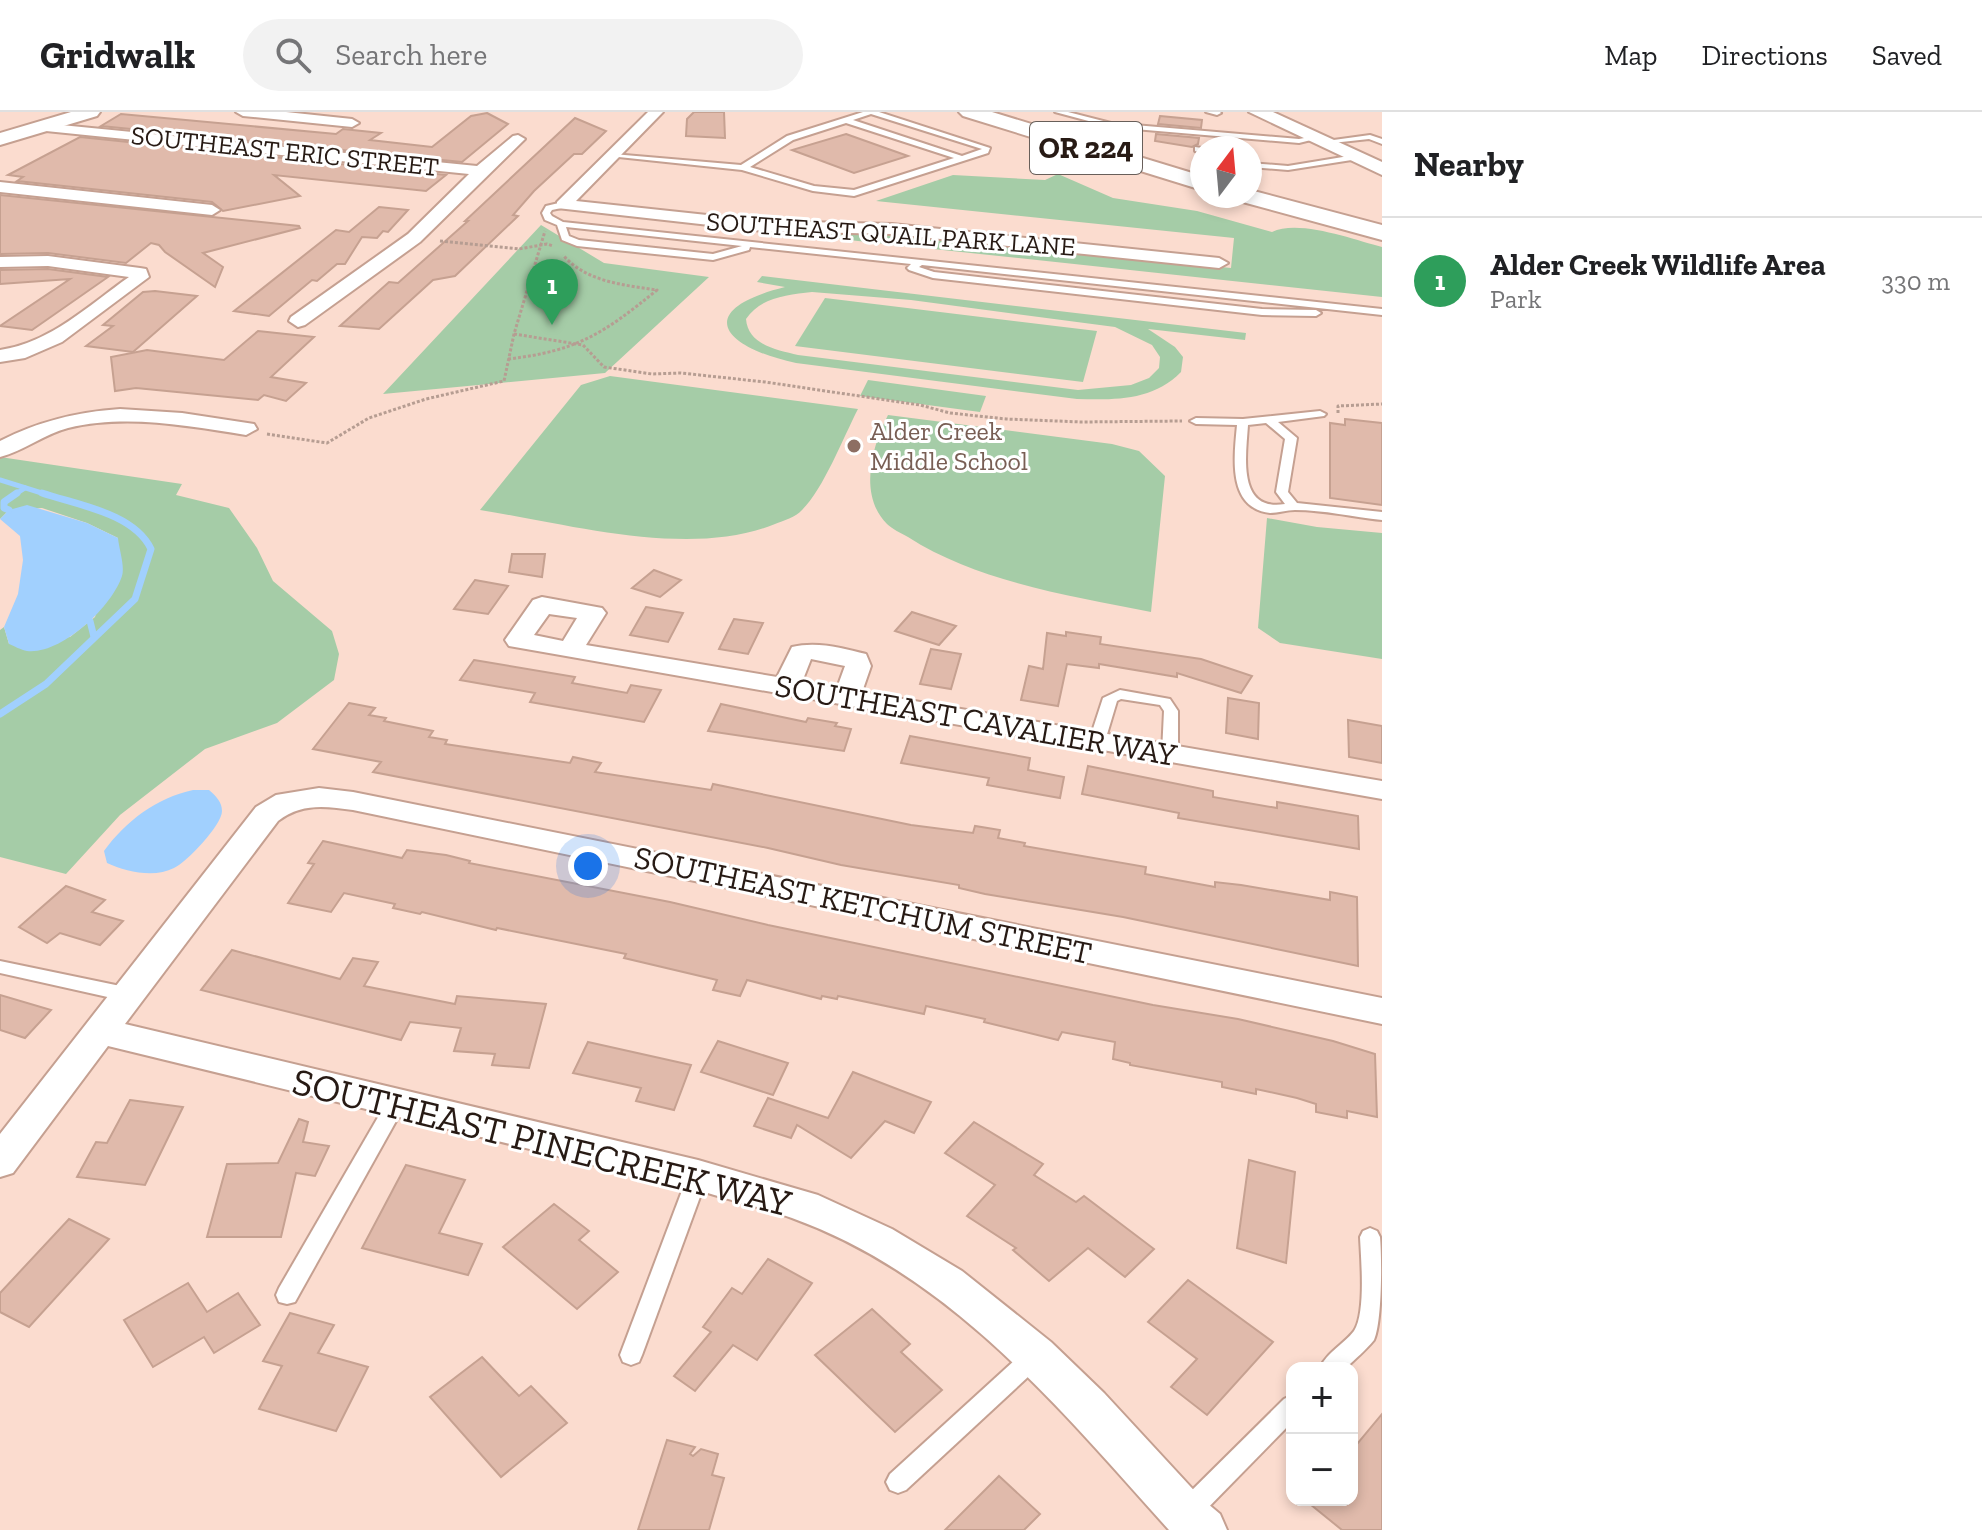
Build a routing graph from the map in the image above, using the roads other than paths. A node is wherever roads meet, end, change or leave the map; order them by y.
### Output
1 (91, 112) edge
2 (243, 112) edge
3 (656, 112) edge
4 (970, 112) edge
5 (1059, 112) edge
6 (1210, 112) edge
7 (1216, 112) edge
8 (1258, 112) edge
9 (845, 120) junction
10 (352, 123) dead end
11 (41, 127) junction
12 (1382, 134) edge
13 (1370, 137) junction
14 (0, 139) edge
15 (518, 139) dead end
16 (1319, 140) junction
17 (1382, 142) edge
18 (613, 156) junction
19 (1355, 157) junction
20 (962, 159) junction
21 (1262, 166) edge
22 (743, 168) junction
23 (1382, 169) edge
24 (481, 171) junction
25 (1190, 179) edge
26 (0, 187) edge
27 (1262, 200) edge
28 (563, 205) junction
29 (212, 210) dead end
30 (561, 224) junction
31 (1382, 233) edge
32 (755, 245) junction
33 (0, 262) edge
34 (1219, 263) dead end
35 (1382, 312) edge
36 (298, 321) dead end
37 (0, 356) edge
38 (1320, 414) road end
39 (1268, 419) junction
40 (1196, 421) road end
41 (1243, 422) junction
42 (246, 429) road end
43 (0, 450) edge
44 (1293, 506) junction
45 (1382, 516) edge
46 (570, 650) dead end
47 (786, 687) junction
48 (847, 697) junction
49 (1097, 741) junction
50 (1170, 753) junction
51 (1382, 790) edge
52 (0, 967) edge
53 (130, 995) junction
54 (1382, 1011) edge
55 (102, 1032) junction
56 (395, 1105) junction
57 (0, 1162) edge
58 (698, 1175) junction
59 (1370, 1237) dead end
60 (287, 1295) dead end
61 (631, 1355) dead end
62 (1036, 1355) junction
63 (1337, 1362) edge
64 (1286, 1413) edge
65 (898, 1482) dead end
66 (1194, 1522) edge

1 - 11 street
2 - 10 street
3 - 18 street
4 - 25 highway, OR 224
5 - 16 lane
6 - 7 lane
8 - 16 street
9 - 20 lane
9 - 20 lane
9 - 22 lane
11 - 14 street
11 - 24 street, SOUTHEAST ERIC STREET
12 - 13 lane
13 - 16 lane
13 - 17 lane
15 - 24 street
16 - 19 street
18 - 22 lane
18 - 28 street
19 - 21 lane
19 - 23 street
20 - 22 lane
24 - 36 street
26 - 29 street
27 - 31 highway
28 - 30 lane
28 - 34 street, SOUTHEAST QUAIL PARK LANE
30 - 32 lane
30 - 32 lane
32 - 35 lane
33 - 37 street
38 - 39 lane
39 - 41 lane
39 - 44 lane
40 - 41 lane
41 - 44 lane
42 - 43 street
44 - 45 lane
46 - 47 street, SOUTHEAST CAVALIER WAY
47 - 48 street, SOUTHEAST CAVALIER WAY
47 - 48 street
48 - 49 street, SOUTHEAST CAVALIER WAY
49 - 50 street, SOUTHEAST CAVALIER WAY
49 - 50 lane
50 - 51 street, SOUTHEAST CAVALIER WAY
52 - 53 lane
53 - 54 street, SOUTHEAST KETCHUM STREET
53 - 55 street
55 - 56 street, SOUTHEAST PINECREEK WAY
55 - 57 street
56 - 58 street, SOUTHEAST PINECREEK WAY
56 - 60 lane
58 - 61 lane
58 - 62 street, SOUTHEAST PINECREEK WAY
59 - 63 lane
62 - 65 lane
62 - 66 street, SOUTHEAST PINECREEK WAY
64 - 66 lane

